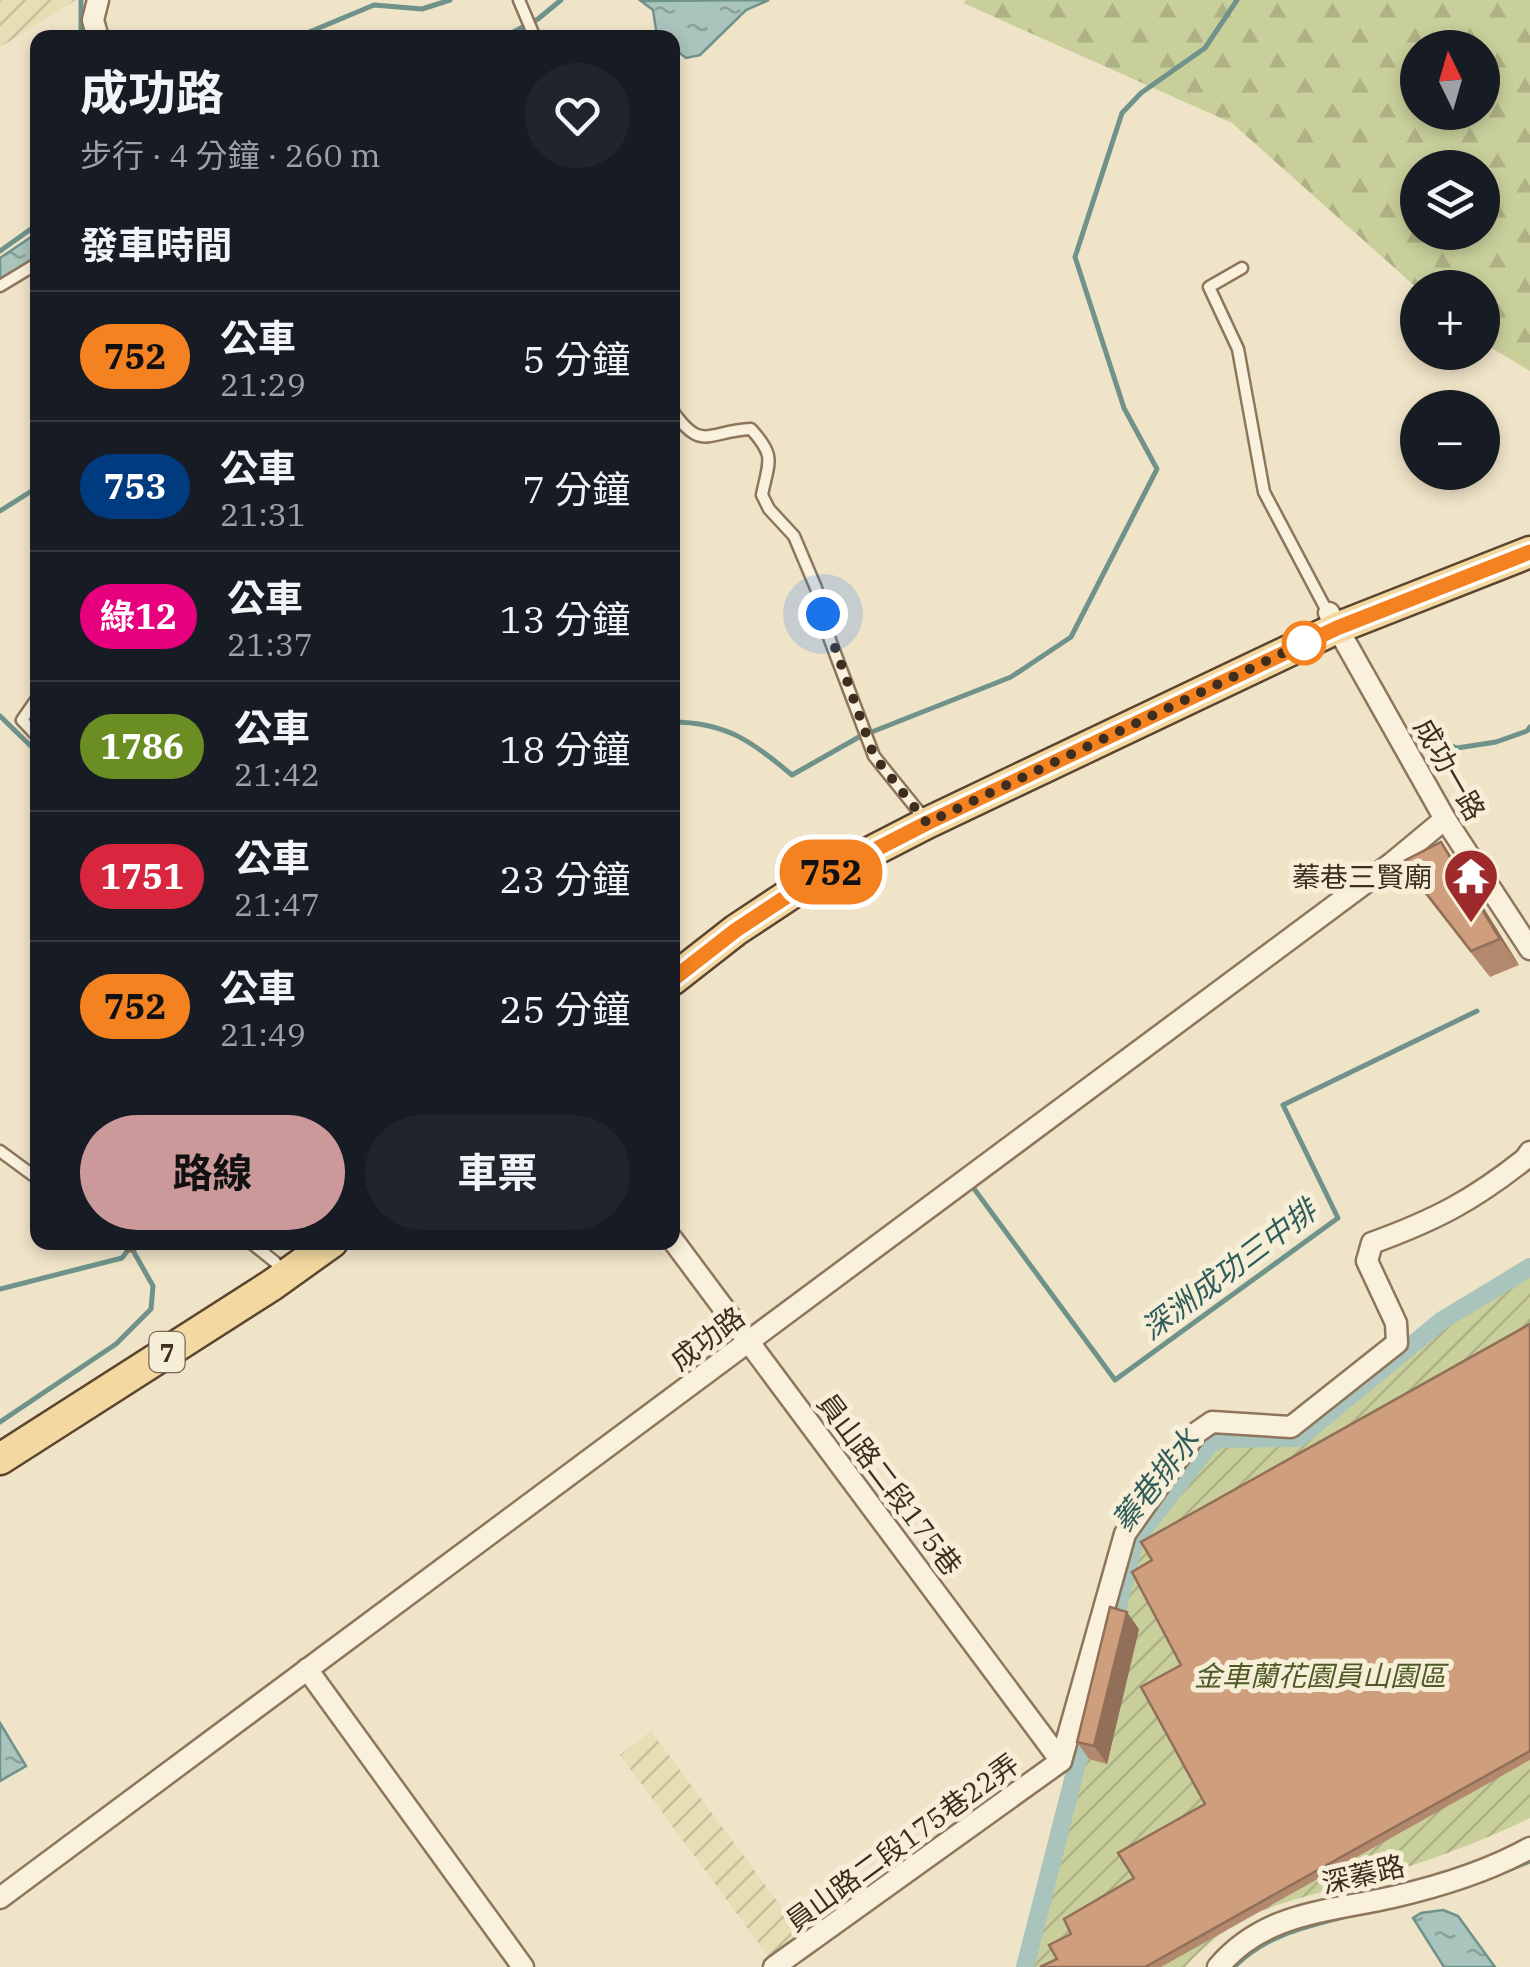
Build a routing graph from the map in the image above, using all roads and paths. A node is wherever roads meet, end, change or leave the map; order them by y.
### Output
1 (98, 0) edge
2 (519, 1) edge
3 (96, 30) edge
4 (531, 30) edge
5 (1242, 268) dead end
6 (30, 269) edge
7 (0, 286) edge
8 (680, 421) edge
9 (1530, 534) edge
10 (1530, 552) edge
11 (1333, 621) junction
12 (30, 708) edge
13 (30, 729) edge
14 (923, 816) junction
15 (1445, 818) junction
16 (1530, 949) edge
17 (680, 952) edge
18 (680, 974) edge
19 (0, 1151) edge
20 (1530, 1152) edge
21 (30, 1174) edge
22 (259, 1250) edge
23 (295, 1250) edge
24 (316, 1250) edge
25 (680, 1250) edge
26 (280, 1268) junction
27 (750, 1341) junction
28 (0, 1439) edge
29 (0, 1459) edge
30 (307, 1669) junction
31 (1062, 1761) junction
32 (1530, 1848) edge
33 (0, 1898) edge
34 (523, 1967) edge
35 (774, 1967) edge
36 (1218, 1967) edge

1 - 3 street
2 - 4 lane
5 - 11 lane
6 - 7 lane
8 - 14 lane
9 - 11 main road
10 - 11 main road
11 - 14 main road
11 - 15 street, 成功一路
12 - 13 lane
14 - 17 main road
14 - 18 main road
15 - 16 street, 成功一路
15 - 27 street, 成功路
19 - 21 lane
20 - 31 street
22 - 26 lane
23 - 26 main road, 7
24 - 26 main road, 7
25 - 27 street, 員山路二段175巷
26 - 28 main road, 7
26 - 29 main road, 7
27 - 30 street, 成功路
27 - 31 street, 員山路二段175巷
30 - 33 street, 成功路
30 - 34 street
31 - 35 street, 員山路二段175巷22弄
32 - 36 street, 深蓁路

